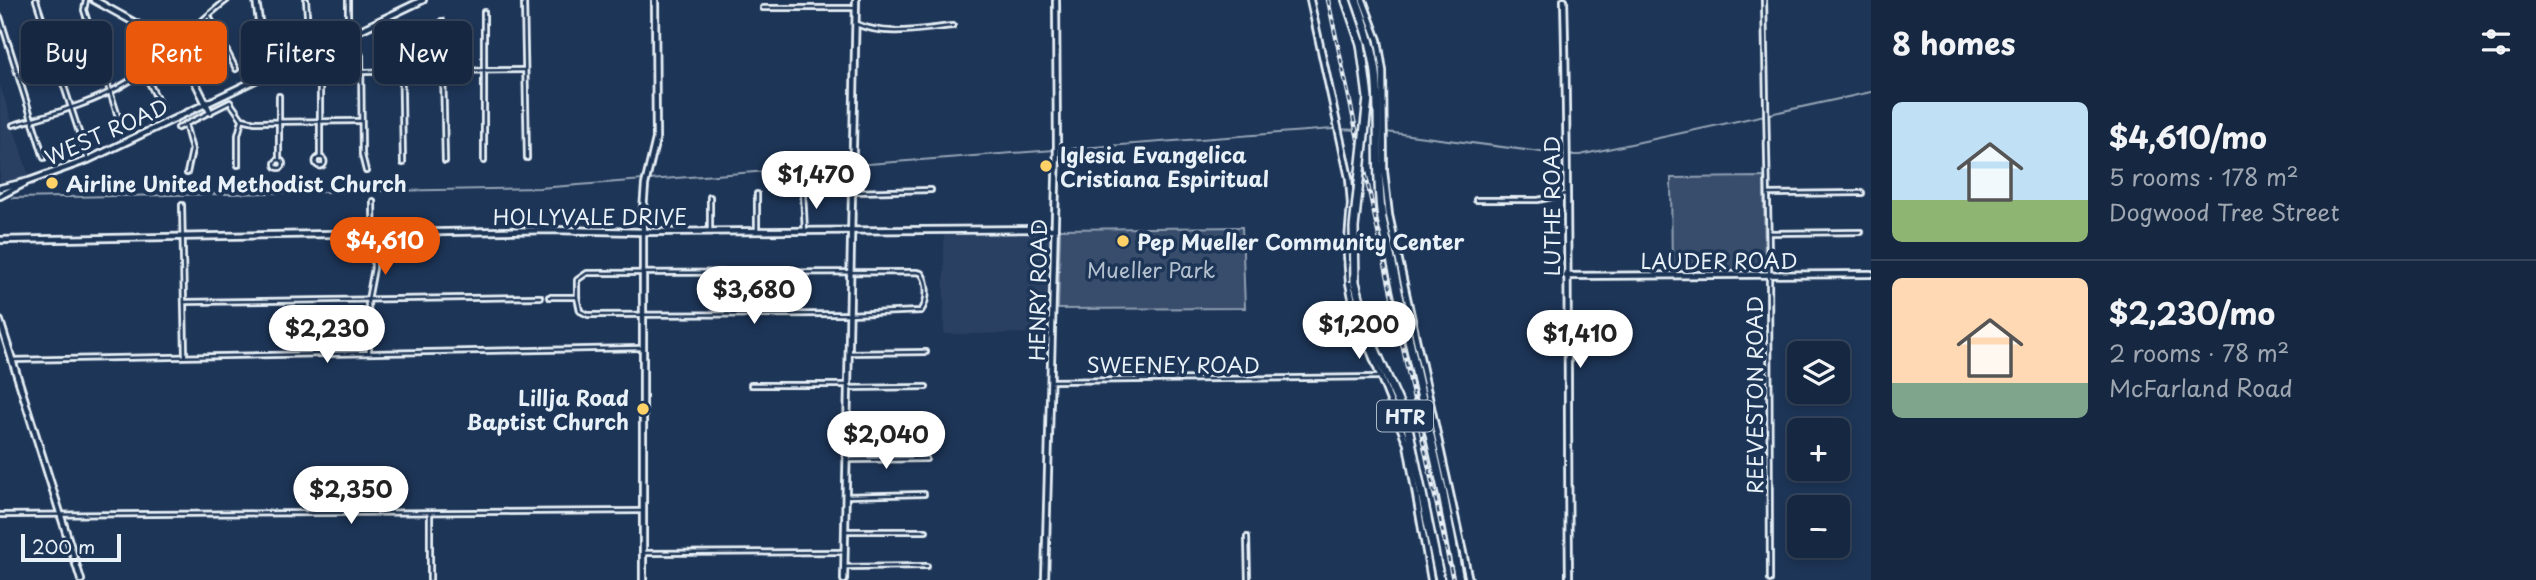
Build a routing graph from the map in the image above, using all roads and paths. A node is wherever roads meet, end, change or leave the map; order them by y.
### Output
1 (36, 0) edge
2 (86, 0) edge
3 (94, 0) edge
4 (227, 0) edge
5 (256, 0) edge
6 (306, 0) edge
7 (348, 0) edge
8 (423, 0) edge
9 (524, 0) edge
10 (655, 0) edge
11 (856, 0) edge
12 (1056, 0) edge
13 (1310, 0) edge
14 (1346, 0) edge
15 (1356, 0) edge
16 (1363, 0) edge
17 (1564, 0) edge
18 (1764, 0) edge
19 (763, 8) dead end
20 (856, 8) junction
21 (484, 12) dead end
22 (208, 14) junction
23 (0, 16) edge
24 (131, 21) edge
25 (200, 21) edge
26 (259, 21) edge
27 (307, 21) edge
28 (348, 21) edge
29 (856, 24) junction
30 (953, 26) dead end
31 (360, 28) edge
32 (360, 63) edge
33 (236, 69) dead end
34 (525, 70) junction
35 (472, 71) edge
36 (484, 71) junction
37 (361, 72) junction
38 (374, 72) edge
39 (126, 83) edge
40 (150, 84) edge
41 (196, 84) edge
42 (245, 84) edge
43 (320, 84) edge
44 (401, 84) edge
45 (443, 84) edge
46 (110, 92) junction
47 (279, 96) dead end
48 (206, 104) junction
49 (71, 107) junction
50 (161, 107) dead end
51 (210, 112) junction
52 (242, 119) junction
53 (32, 120) junction
54 (320, 121) junction
55 (361, 121) junction
56 (279, 122) junction
57 (185, 124) junction
58 (13, 125) dead end
59 (121, 127) dead end
60 (178, 128) dead end
61 (44, 158) dead end
62 (320, 158) dead end
63 (527, 158) dead end
64 (88, 160) junction
65 (279, 160) dead end
66 (445, 161) dead end
67 (484, 161) dead end
68 (403, 163) dead end
69 (238, 165) dead end
70 (366, 171) dead end
71 (187, 173) dead end
72 (29, 181) junction
73 (0, 187) edge
74 (931, 190) dead end
75 (803, 191) dead end
76 (853, 192) junction
77 (1862, 192) dead end
78 (757, 194) dead end
79 (1566, 194) junction
80 (1768, 194) junction
81 (0, 196) edge
82 (710, 197) dead end
83 (373, 201) dead end
84 (1476, 201) dead end
85 (182, 205) dead end
86 (578, 218) dead end
87 (1054, 229) junction
88 (851, 231) junction
89 (577, 232) junction
90 (643, 232) junction
91 (710, 232) junction
92 (757, 232) junction
93 (805, 232) junction
94 (1861, 232) dead end
95 (374, 233) junction
96 (1769, 233) junction
97 (182, 237) junction
98 (0, 240) edge
99 (850, 273) junction
100 (643, 274) junction
101 (1871, 274) edge
102 (1769, 275) junction
103 (1566, 276) junction
104 (540, 297) dead end
105 (549, 297) dead end
106 (577, 297) junction
107 (369, 300) junction
108 (184, 302) junction
109 (849, 314) junction
110 (643, 315) junction
111 (0, 321) edge
112 (642, 348) junction
113 (369, 352) junction
114 (926, 352) dead end
115 (848, 353) junction
116 (185, 355) junction
117 (11, 360) junction
118 (1380, 377) junction
119 (1051, 381) junction
120 (751, 385) dead end
121 (847, 387) junction
122 (926, 387) dead end
123 (926, 423) dead end
124 (846, 424) junction
125 (926, 459) dead end
126 (846, 460) junction
127 (924, 494) dead end
128 (845, 496) junction
129 (643, 511) junction
130 (430, 513) junction
131 (61, 514) junction
132 (0, 515) edge
133 (844, 531) junction
134 (926, 531) dead end
135 (1247, 537) dead end
136 (844, 552) junction
137 (643, 554) junction
138 (927, 566) dead end
139 (844, 567) junction
140 (81, 580) edge
141 (430, 580) edge
142 (643, 580) edge
143 (844, 580) edge
144 (1045, 580) edge
145 (1248, 580) edge
146 (1435, 580) edge
147 (1464, 580) edge
148 (1569, 580) edge
149 (1770, 580) edge

1 - 49 street
2 - 46 street
3 - 24 street
4 - 22 street
5 - 26 street
6 - 27 street
7 - 28 street
8 - 31 street, WEST ROAD
9 - 34 street
10 - 90 street
11 - 20 street
12 - 87 street, HENRY ROAD
13 - 118 street
14 - 146 highway, HTR, bridge
15 - 147 highway, HTR
16 - 147 street
17 - 79 street, LUTHE ROAD
18 - 80 street, REEVESTON ROAD
19 - 20 street
20 - 29 street
21 - 36 street
22 - 25 street
22 - 33 street
23 - 53 street
29 - 30 street
29 - 76 street
32 - 37 street
34 - 36 street
34 - 63 street
35 - 36 street
36 - 67 street
37 - 38 street
37 - 55 street
39 - 46 street
40 - 50 street
41 - 48 street
42 - 48 street, WEST ROAD
43 - 54 street
44 - 68 street
45 - 66 street
46 - 49 street
46 - 59 street
47 - 56 street
48 - 51 street
48 - 64 street, WEST ROAD
49 - 53 street
49 - 64 street
51 - 52 street, WEST ROAD
51 - 57 street, WEST ROAD
52 - 56 street
52 - 69 street
53 - 58 street
53 - 61 street
54 - 55 street
54 - 56 street
54 - 62 street
55 - 70 street
56 - 65 street
57 - 60 street, WEST ROAD
57 - 71 street
64 - 72 street, WEST ROAD
72 - 73 street, WEST ROAD
72 - 81 street, WEST ROAD
74 - 76 street
75 - 93 street
76 - 88 street
77 - 80 street
78 - 92 street
79 - 84 street
79 - 103 street, LUTHE ROAD
80 - 96 street, REEVESTON ROAD
82 - 91 street
83 - 95 street
85 - 97 street
86 - 89 street
87 - 88 street, HOLLYVALE DRIVE
87 - 119 street, HENRY ROAD
88 - 93 street, HOLLYVALE DRIVE
88 - 99 street
89 - 90 street, HOLLYVALE DRIVE
89 - 95 street, HOLLYVALE DRIVE
90 - 91 street, HOLLYVALE DRIVE
90 - 100 street
91 - 92 street, HOLLYVALE DRIVE
92 - 93 street, HOLLYVALE DRIVE
94 - 96 street
95 - 97 street, HOLLYVALE DRIVE
95 - 107 street
96 - 102 street, REEVESTON ROAD
97 - 98 street, HOLLYVALE DRIVE
97 - 108 street
99 - 100 street
99 - 109 street
99 - 109 street
100 - 106 street
100 - 110 street
101 - 102 street, LAUDER ROAD
102 - 103 street, LAUDER ROAD
102 - 149 street, REEVESTON ROAD
103 - 148 street, LUTHE ROAD
104 - 107 street
105 - 106 street
106 - 110 street
107 - 108 street
107 - 113 street
108 - 116 street
109 - 110 street
109 - 115 street
110 - 112 street
111 - 117 street
112 - 113 street
112 - 129 street
113 - 116 street
114 - 115 street
115 - 121 street
116 - 117 street
117 - 131 street
118 - 119 street, SWEENEY ROAD
118 - 146 street
119 - 144 street, HENRY ROAD
120 - 121 street
121 - 122 street
121 - 124 street
123 - 124 street
124 - 126 street
125 - 126 street
126 - 128 street
127 - 128 street
128 - 133 street
129 - 130 street
129 - 137 street
130 - 131 street
130 - 141 street
131 - 132 street
131 - 140 street
133 - 134 street
133 - 136 street
135 - 145 street
136 - 137 street
136 - 139 street
137 - 142 street
138 - 139 street
139 - 143 street

